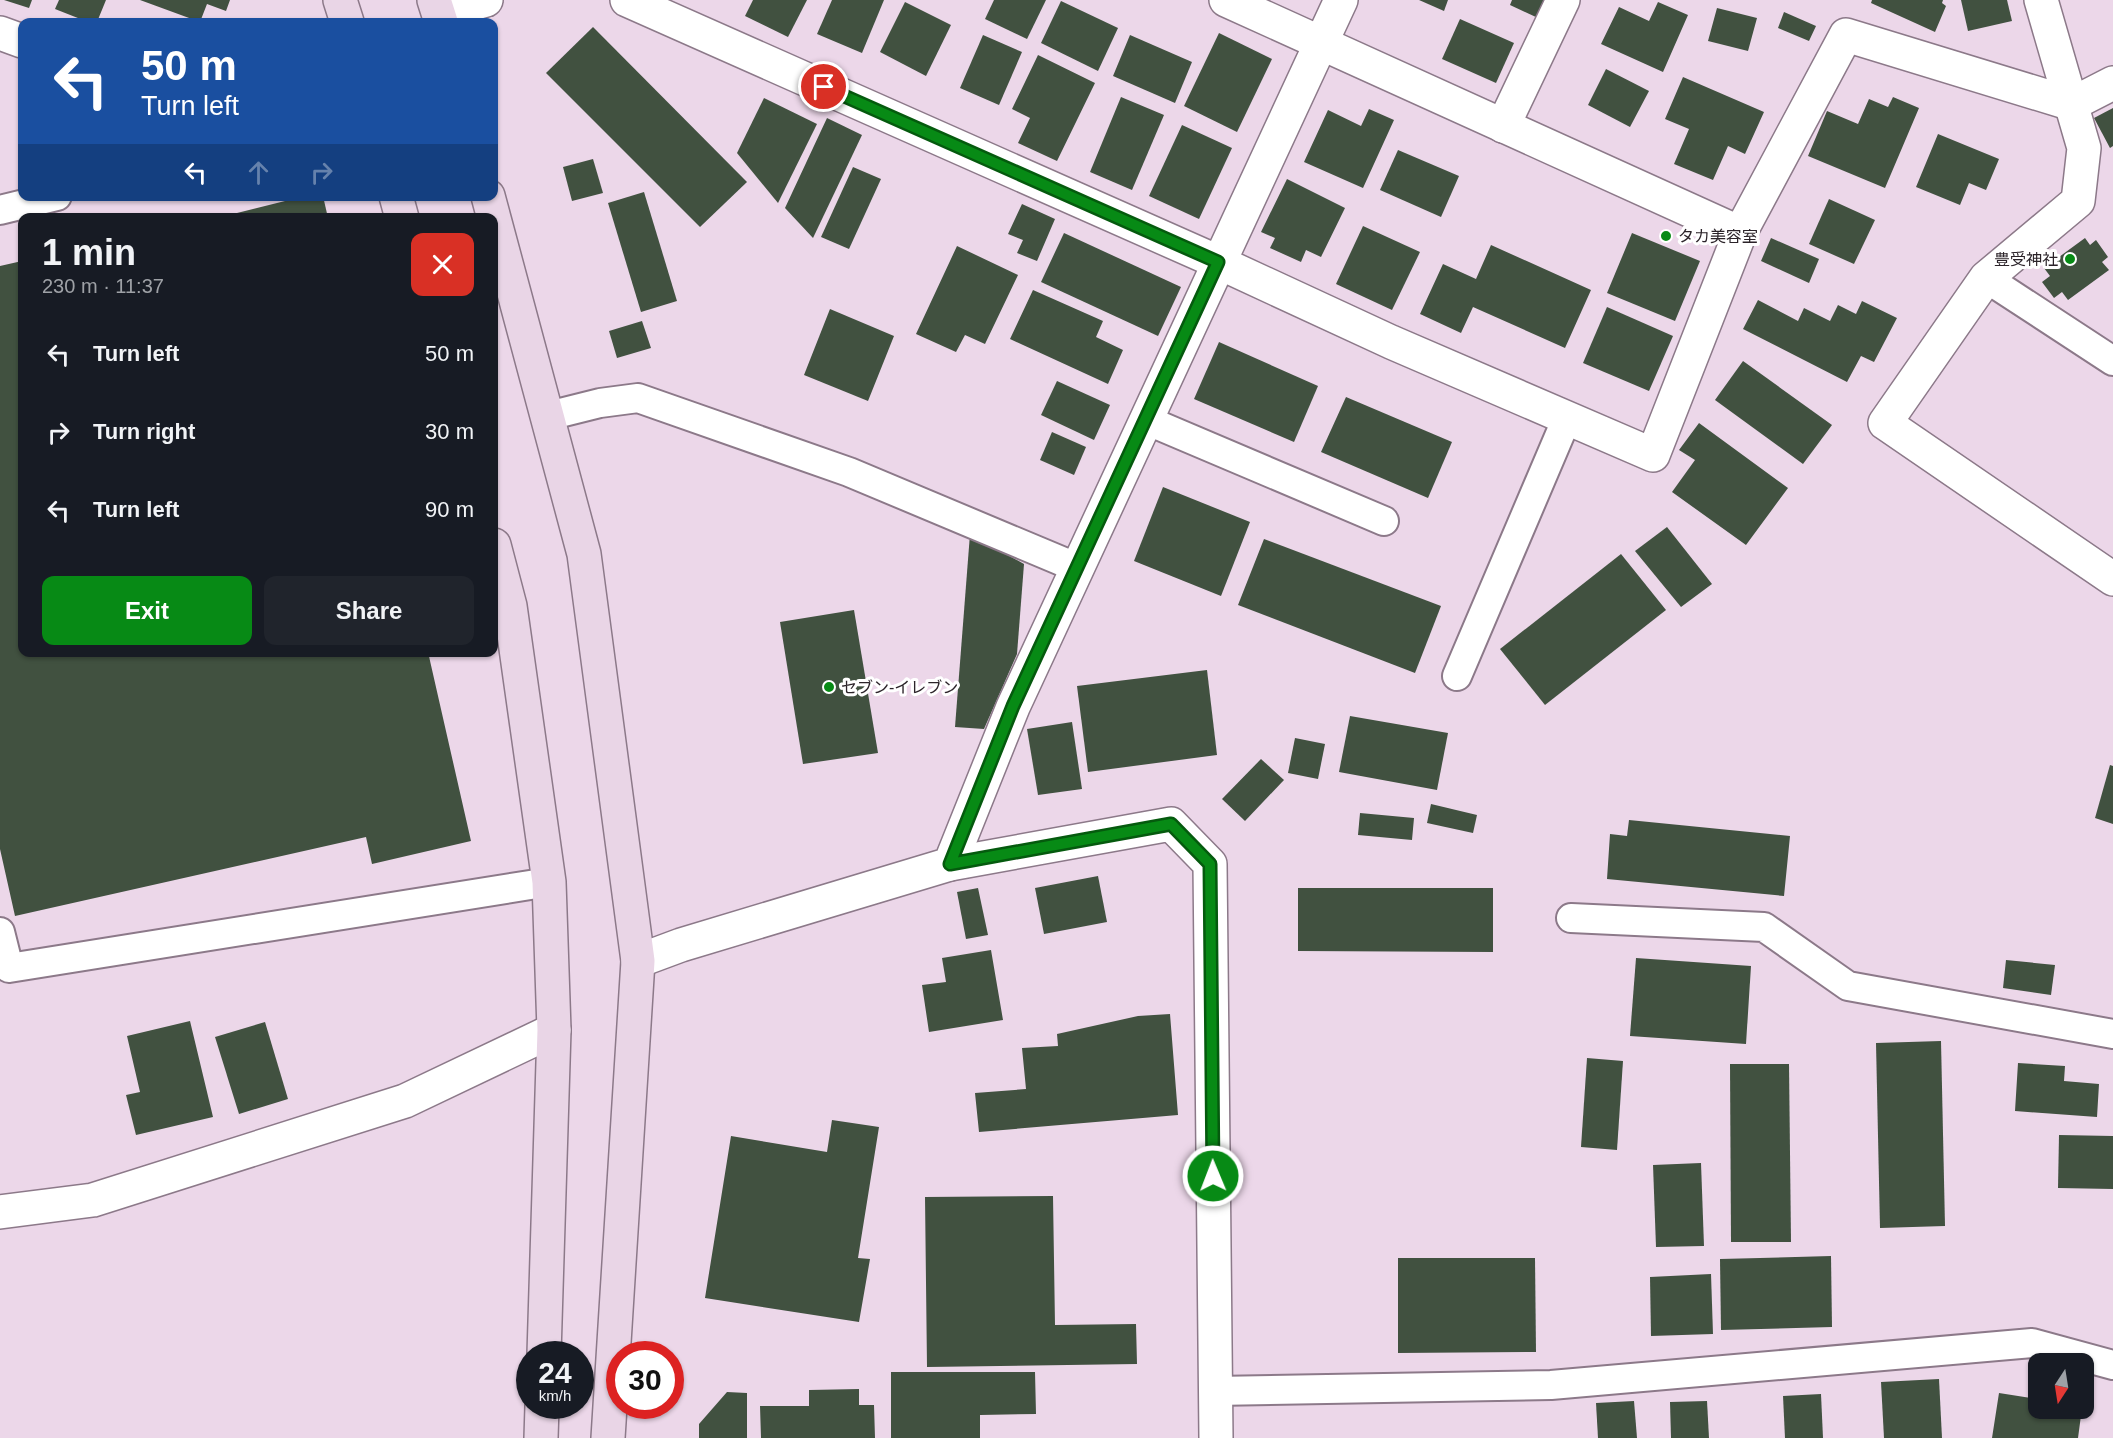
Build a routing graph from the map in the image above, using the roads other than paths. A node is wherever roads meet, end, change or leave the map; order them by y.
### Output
1 (340, 0) edge
2 (486, 0) edge
3 (627, 0) edge
4 (1226, 0) edge
5 (1341, 0) edge
6 (1563, 0) edge
7 (2041, 0) edge
8 (438, 12) edge
9 (346, 18) edge
10 (0, 33) edge
11 (18, 40) edge
12 (1321, 42) junction
13 (2113, 83) edge
14 (2072, 104) junction
15 (1503, 126) junction
16 (37, 201) edge
17 (0, 210) edge
18 (498, 233) edge
19 (1740, 233) junction
20 (1218, 262) junction
21 (1986, 278) junction
22 (2113, 361) edge
23 (548, 417) junction
24 (1567, 418) junction
25 (1146, 420) junction
26 (1384, 521) dead end
27 (498, 560) edge
28 (1078, 568) junction
29 (2113, 579) edge
30 (1457, 676) dead end
31 (950, 864) junction
32 (549, 882) junction
33 (1571, 918) dead end
34 (0, 932) edge
35 (638, 961) junction
36 (554, 1030) junction
37 (2113, 1034) edge
38 (0, 1212) edge
39 (544, 1341) edge
40 (2113, 1365) edge
41 (1214, 1391) junction
42 (542, 1419) edge
43 (541, 1438) edge
44 (608, 1438) edge
45 (1216, 1438) edge

1 - 9 street
2 - 8 street
3 - 20 street
4 - 12 street
5 - 12 street
6 - 15 street
7 - 14 street
10 - 11 street
12 - 15 street
12 - 20 street
13 - 14 street
14 - 19 street
14 - 21 street
15 - 19 street
16 - 17 lane
18 - 23 street
19 - 24 street
20 - 24 street
20 - 25 street
21 - 22 lane
21 - 29 street
23 - 28 lane
23 - 35 street
24 - 30 lane
25 - 26 lane
25 - 28 street
27 - 32 street
28 - 31 street
31 - 35 street
31 - 41 street
32 - 34 lane
32 - 36 street
33 - 37 lane
35 - 44 street
36 - 38 street
36 - 39 street
40 - 41 lane
41 - 45 street
42 - 43 street

